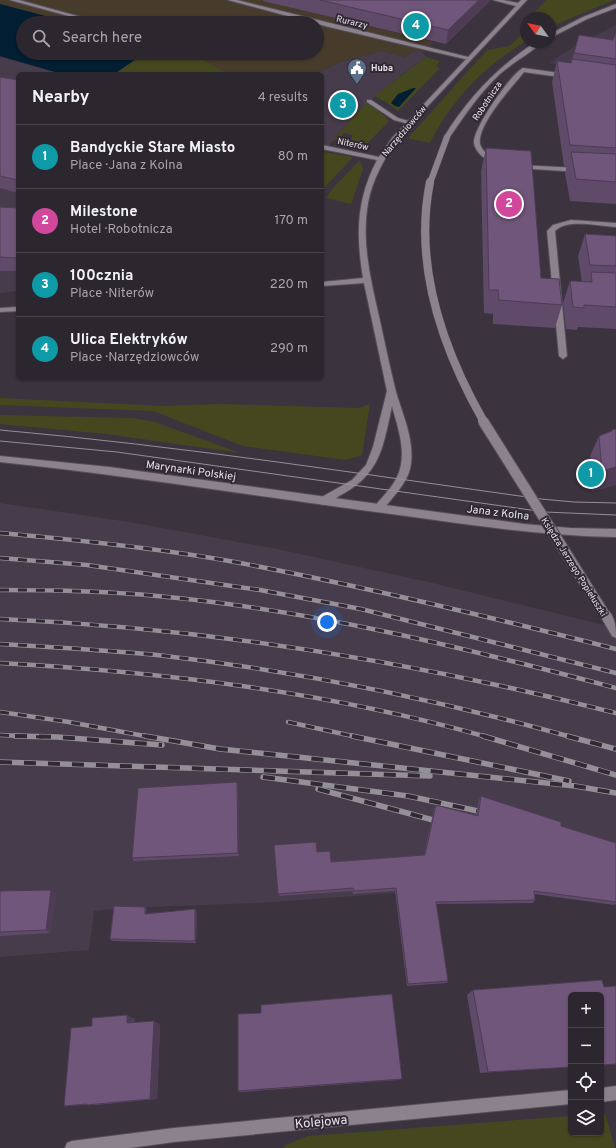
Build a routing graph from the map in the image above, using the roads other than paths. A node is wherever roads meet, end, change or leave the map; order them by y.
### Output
1 (13, 0) edge
2 (231, 0) edge
3 (496, 0) edge
4 (524, 0) edge
5 (519, 5) junction
6 (616, 6) edge
7 (74, 16) edge
8 (292, 16) edge
9 (324, 24) edge
10 (556, 33) edge
11 (531, 48) edge
12 (469, 58) junction
13 (575, 78) edge
14 (369, 101) dead end
15 (409, 122) junction
16 (324, 146) edge
17 (380, 159) junction
18 (501, 165) edge
19 (514, 166) edge
20 (584, 171) edge
21 (616, 225) edge
22 (367, 280) junction
23 (324, 284) edge
24 (16, 309) edge
25 (0, 310) edge
26 (563, 356) dead end
27 (391, 390) junction
28 (0, 459) edge
29 (323, 500) junction
30 (378, 509) junction
31 (616, 533) edge
32 (616, 634) edge
33 (616, 1093) edge
34 (604, 1095) edge
35 (568, 1098) edge
36 (72, 1148) edge

1 - 7 street
2 - 8 street, Rurarzy
3 - 5 street
4 - 5 street, Narzędziowców
5 - 12 street, Narzędziowców
6 - 10 street
9 - 12 street, Rurarzy
11 - 32 street, Księdza Jerzego Popiełuszki, bridge
12 - 15 street, Narzędziowców
13 - 18 street, Robotnicza
14 - 15 street
15 - 17 street, Narzędziowców
16 - 17 street, Niterów
17 - 22 street, Narzędziowców
19 - 20 street
21 - 26 street
22 - 23 street
22 - 27 street, Narzędziowców
24 - 25 street
27 - 29 street, Narzędziowców
27 - 30 street, Narzędziowców
28 - 29 street, Marynarki Polskiej
29 - 30 street, Marynarki Polskiej
30 - 31 street, Jana z Kolna
33 - 34 street
35 - 36 street, Kolejowa

